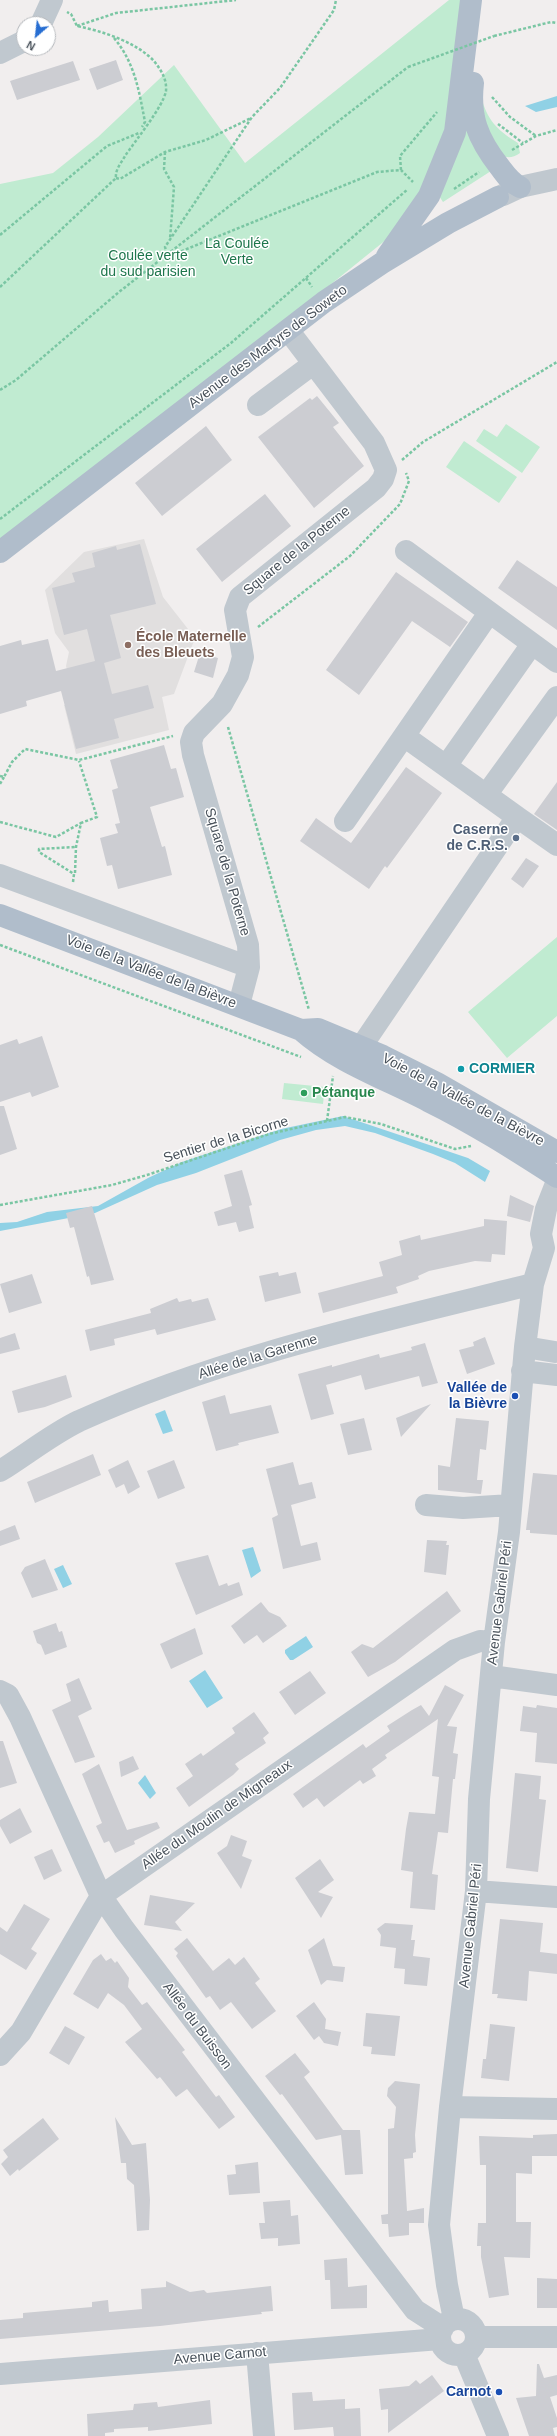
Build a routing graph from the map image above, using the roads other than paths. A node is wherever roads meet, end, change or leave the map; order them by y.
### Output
1 (471, 0) edge
2 (482, 0) edge
3 (16, 45) edge
4 (0, 53) edge
5 (557, 179) edge
6 (520, 187) junction
7 (498, 198) joint
8 (382, 263) junction
9 (288, 330) junction
10 (313, 364) junction
11 (258, 405) dead end
12 (406, 551) dead end
13 (0, 552) edge
14 (489, 613) junction
15 (532, 644) junction
16 (557, 662) edge
17 (557, 697) edge
18 (404, 736) junction
19 (446, 766) junction
20 (486, 795) junction
21 (517, 817) junction
22 (345, 821) dead end
23 (557, 845) edge
24 (0, 875) edge
25 (0, 915) edge
26 (249, 967) junction
27 (239, 1006) junction
28 (301, 1030) junction
29 (361, 1047) junction
30 (335, 1062) junction
31 (557, 1152) edge
32 (557, 1164) edge
33 (556, 1182) edge
34 (550, 1244) edge
35 (533, 1284) junction
36 (525, 1347) junction
37 (555, 1352) dead end
38 (522, 1371) junction
39 (557, 1375) edge
40 (0, 1471) edge
41 (426, 1505) dead end
42 (512, 1505) junction
43 (494, 1642) junction
44 (491, 1676) junction
45 (557, 1685) edge
46 (0, 1691) edge
47 (476, 1891) junction
48 (101, 1896) junction
49 (557, 1897) edge
50 (0, 2056) edge
51 (450, 2107) junction
52 (557, 2109) edge
53 (446, 2329) junction
54 (557, 2337) edge
55 (470, 2346) junction
56 (257, 2353) junction
57 (0, 2374) edge
58 (264, 2436) edge
59 (498, 2436) edge

1 - 8 main road
2 - 6 main road
3 - 4 street
5 - 6 street, Avenue des Martyrs de Soweto
6 - 7 street, Avenue des Martyrs de Soweto
7 - 8 main road, Avenue des Martyrs de Soweto
8 - 9 main road, Avenue des Martyrs de Soweto
9 - 10 street
9 - 13 main road, Avenue des Martyrs de Soweto
10 - 11 street
10 - 26 street, Square de la Poterne
12 - 14 street
14 - 15 street
14 - 18 street
15 - 16 street
15 - 19 street
17 - 20 street
18 - 19 street
18 - 22 street
19 - 20 street
20 - 21 street
21 - 23 street
21 - 29 street
24 - 26 street
25 - 27 main road, Voie de la Vallée de la Bièvre
26 - 27 street, Square de la Poterne
27 - 28 main road, Voie de la Vallée de la Bièvre
28 - 29 main road, Voie de la Vallée de la Bièvre
28 - 30 main road, Voie de la Vallée de la Bièvre
29 - 31 main road, Voie de la Vallée de la Bièvre
30 - 32 main road
30 - 33 main road, Voie de la Vallée de la Bièvre
33 - 34 street
34 - 35 street, Avenue Gabriel Péri
35 - 36 street, Avenue Gabriel Péri
35 - 40 street, Allée de la Garenne
36 - 37 street
36 - 38 street, Avenue Gabriel Péri
38 - 39 street
38 - 42 street, Avenue Gabriel Péri
41 - 42 street
42 - 43 street, Avenue Gabriel Péri
43 - 44 street, Avenue Gabriel Péri
43 - 48 street, Allée du Moulin de Migneaux
44 - 45 street
44 - 47 street, Avenue Gabriel Péri
46 - 48 street, Allée du Buisson
47 - 49 street
47 - 51 street, Avenue Gabriel Péri
48 - 50 street, Allée du Moulin de Migneaux
48 - 53 street, Allée du Buisson
51 - 52 street
51 - 53 street, Avenue Gabriel Péri
53 - 55 street
53 - 55 street
53 - 56 street, Avenue Carnot
54 - 55 street
55 - 59 street
56 - 57 street, Avenue Carnot
56 - 58 street

